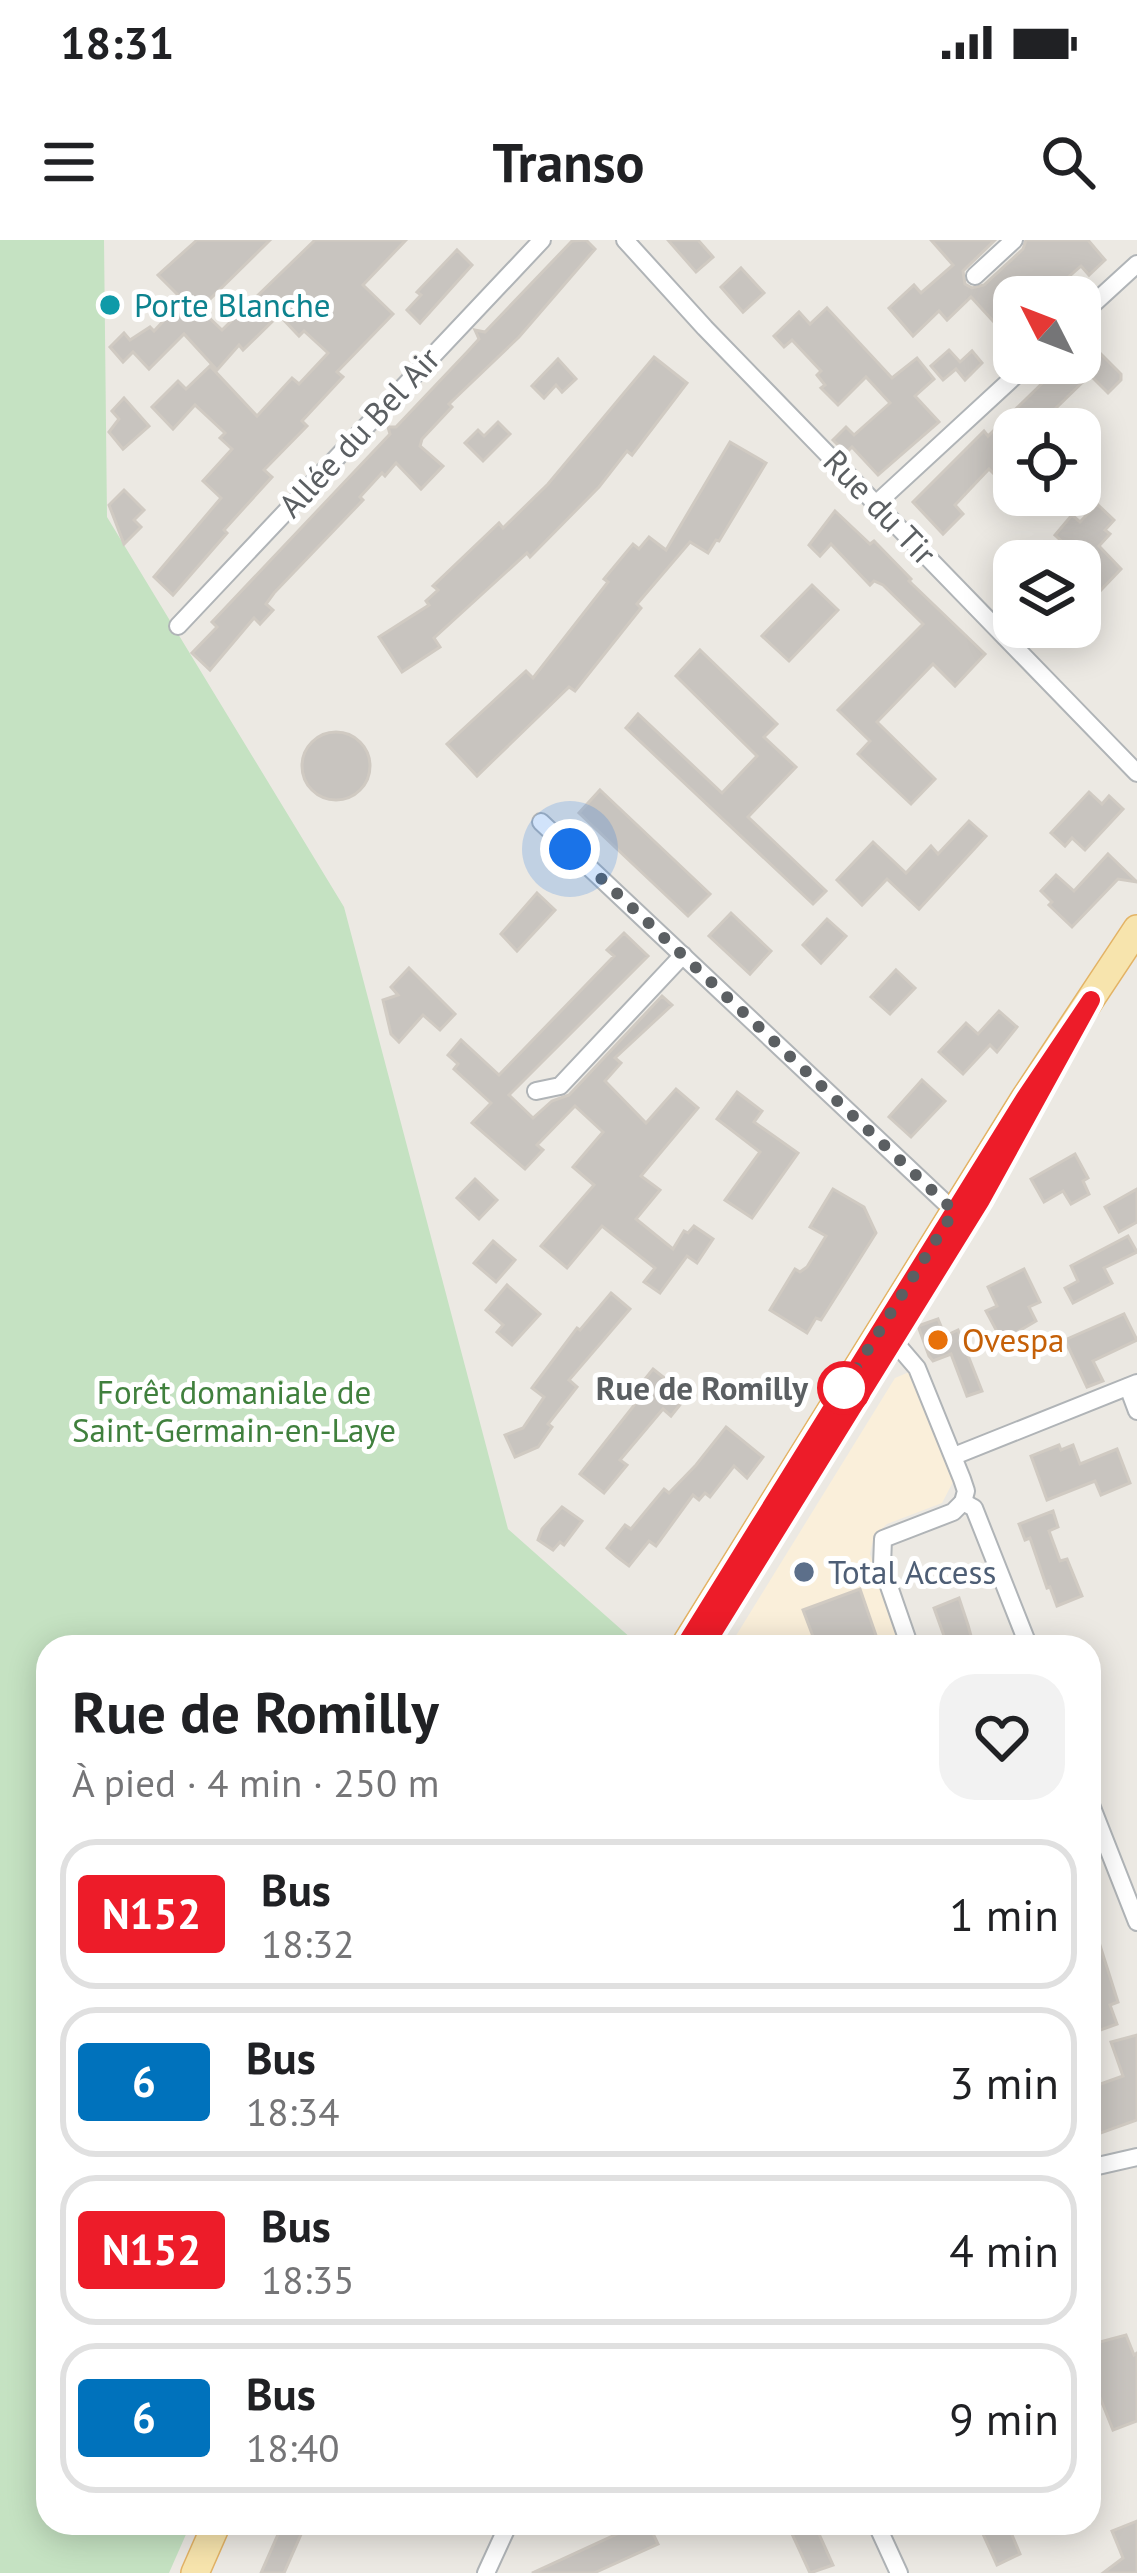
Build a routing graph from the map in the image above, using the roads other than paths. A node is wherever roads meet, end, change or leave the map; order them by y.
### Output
1 (542, 240) edge
2 (625, 240) edge
3 (1014, 240) edge
4 (1137, 264) edge
5 (975, 276) dead end
6 (1101, 297) edge
7 (1006, 384) edge
8 (877, 503) junction
9 (178, 626) dead end
10 (1137, 773) edge
11 (541, 822) dead end
12 (1137, 929) edge
13 (683, 955) junction
14 (536, 1090) dead end
15 (961, 1216) junction
16 (885, 1337) junction
17 (1132, 1385) edge
18 (1137, 1411) edge
19 (953, 1456) junction
20 (963, 1502) junction
21 (699, 1635) edge
22 (906, 1635) edge
23 (1024, 1635) edge
24 (1101, 1830) edge
25 (1137, 1922) edge
26 (1137, 2157) edge
27 (1101, 2165) edge
28 (212, 2535) edge
29 (504, 2535) edge
30 (881, 2535) edge
31 (195, 2573) edge
32 (487, 2573) edge
33 (898, 2573) edge

1 - 9 street, Allée du Bel Air
2 - 8 street, Rue du Tir
3 - 5 street
4 - 6 street
7 - 8 street
8 - 10 street, Rue du Tir
11 - 13 street
12 - 15 main road
13 - 14 street
13 - 15 street
15 - 16 main road
16 - 19 street
16 - 21 main road
17 - 18 street
17 - 19 street
19 - 20 street
20 - 22 street
20 - 23 street
24 - 25 street
26 - 27 street
28 - 31 main road
29 - 32 street
30 - 33 street

